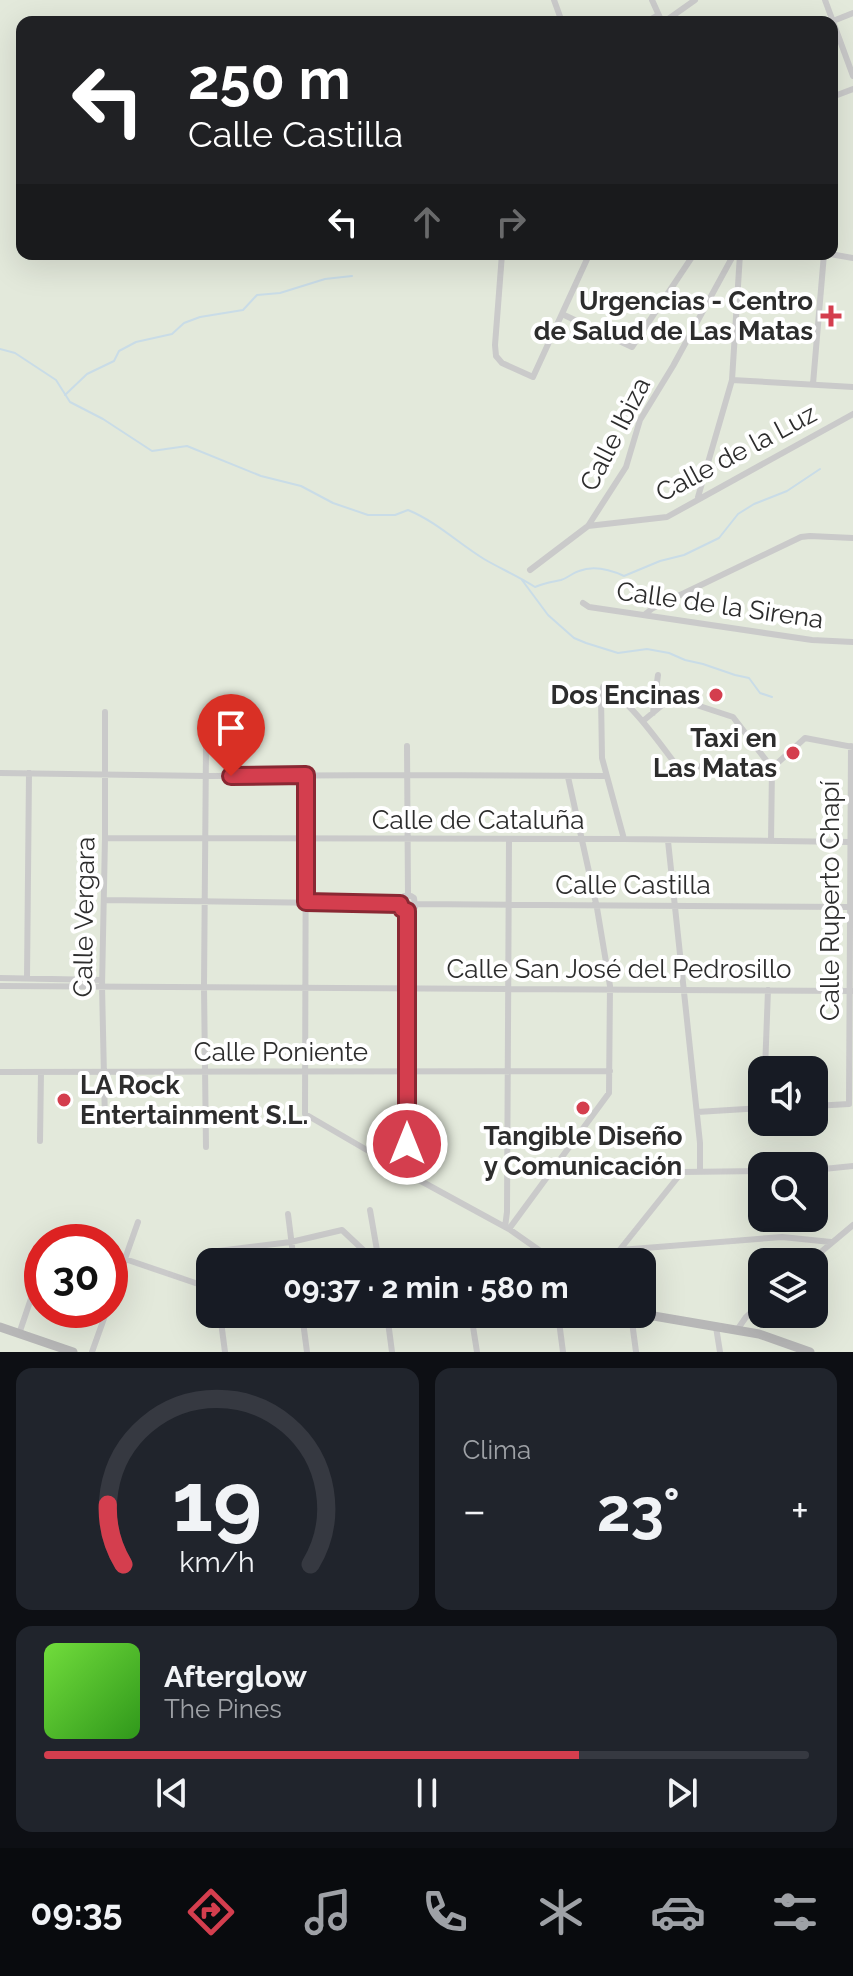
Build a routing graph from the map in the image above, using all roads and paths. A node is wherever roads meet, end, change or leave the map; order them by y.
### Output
1 (695, 0) edge
2 (668, 16) edge
3 (838, 38) edge
4 (853, 76) edge
5 (502, 260) edge
6 (587, 260) edge
7 (690, 260) edge
8 (731, 260) edge
9 (740, 260) edge
10 (823, 260) edge
11 (562, 314) junction
12 (732, 380) junction
13 (813, 384) junction
14 (853, 387) edge
15 (853, 414) edge
16 (697, 498) junction
17 (588, 526) junction
18 (853, 538) edge
19 (530, 570) dead end
20 (583, 603) dead end
21 (644, 615) junction
22 (853, 642) edge
23 (658, 675) dead end
24 (105, 712) dead end
25 (653, 713) junction
26 (643, 721) junction
27 (407, 746) dead end
28 (206, 747) dead end
29 (852, 747) edge
30 (772, 768) junction
31 (0, 773) edge
32 (29, 773) junction
33 (104, 775) junction
34 (306, 775) junction
35 (407, 775) junction
36 (206, 776) junction
37 (606, 776) junction
38 (568, 777) junction
39 (105, 838) junction
40 (206, 839) junction
41 (307, 839) junction
42 (624, 839) junction
43 (408, 840) junction
44 (509, 840) junction
45 (581, 840) junction
46 (668, 841) junction
47 (771, 841) junction
48 (850, 842) junction
49 (408, 895) junction
50 (104, 900) junction
51 (205, 901) junction
52 (306, 902) junction
53 (400, 904) junction
54 (416, 904) junction
55 (508, 904) junction
56 (675, 905) junction
57 (597, 906) junction
58 (849, 907) junction
59 (407, 911) junction
60 (0, 978) edge
61 (27, 978) junction
62 (102, 983) junction
63 (0, 986) edge
64 (204, 987) junction
65 (306, 988) junction
66 (406, 988) junction
67 (508, 988) junction
68 (610, 988) junction
69 (684, 989) junction
70 (768, 990) junction
71 (851, 991) edge
72 (766, 1056) edge
73 (104, 1071) junction
74 (205, 1071) junction
75 (305, 1071) junction
76 (507, 1071) junction
77 (610, 1071) junction
78 (0, 1072) edge
79 (41, 1072) junction
80 (407, 1072) junction
81 (851, 1104) edge
82 (828, 1105) edge
83 (748, 1109) edge
84 (697, 1112) junction
85 (105, 1122) dead end
86 (40, 1141) dead end
87 (206, 1147) dead end
88 (853, 1166) edge
89 (828, 1169) edge
90 (700, 1171) junction
91 (748, 1171) edge
92 (408, 1174) junction
93 (370, 1210) dead end
94 (288, 1214) dead end
95 (138, 1222) dead end
96 (853, 1225) edge
97 (507, 1228) junction
98 (291, 1242) junction
99 (831, 1242) junction
100 (242, 1248) edge
101 (292, 1248) edge
102 (362, 1248) edge
103 (376, 1248) edge
104 (536, 1248) edge
105 (622, 1248) edge
106 (645, 1248) edge
107 (824, 1248) edge
108 (128, 1250) edge
109 (128, 1260) edge
110 (196, 1283) edge
111 (748, 1315) edge
112 (656, 1316) edge
113 (24, 1319) edge
114 (0, 1327) edge
115 (716, 1327) junction
116 (101, 1328) edge
117 (222, 1328) edge
118 (304, 1328) edge
119 (389, 1328) edge
120 (473, 1328) edge
121 (560, 1328) edge
122 (633, 1328) edge
123 (737, 1330) junction
124 (19, 1334) junction
125 (73, 1352) edge
126 (92, 1352) edge
127 (225, 1352) edge
128 (307, 1352) edge
129 (392, 1352) edge
130 (477, 1352) edge
131 (563, 1352) edge
132 (636, 1352) edge
133 (720, 1352) edge
134 (810, 1352) edge

1 - 2 street
3 - 4 street
5 - 11 street
6 - 11 street
7 - 11 street
8 - 17 street, Calle Ibiza
9 - 12 street
10 - 13 street
12 - 13 street
12 - 16 street
13 - 14 street
15 - 16 street, Calle de la Luz
16 - 17 street, Calle de la Luz
17 - 19 street, Calle Ibiza
18 - 21 street
20 - 21 street, Calle de la Sirena
21 - 22 street, Calle de la Sirena
23 - 25 street
24 - 33 street, Calle Vergara
25 - 26 street
25 - 30 street
26 - 30 street
26 - 37 street
27 - 35 street
28 - 36 street
29 - 30 street
29 - 48 street, Calle Ruperto Chapí
30 - 47 street
31 - 32 street
32 - 33 street
32 - 61 street
33 - 36 street
33 - 39 street, Calle Vergara
34 - 35 street
34 - 36 street
34 - 41 street
35 - 38 street
35 - 43 street
36 - 40 street
37 - 38 street
37 - 42 street
38 - 45 street
39 - 40 street, Calle de Cataluña
39 - 50 street, Calle Vergara
40 - 41 street, Calle de Cataluña
40 - 51 street
41 - 43 street, Calle de Cataluña
41 - 52 street
42 - 45 street, Calle de Cataluña
42 - 46 street, Calle de Cataluña
43 - 44 street, Calle de Cataluña
43 - 49 street
44 - 45 street, Calle de Cataluña
44 - 55 street
45 - 57 street
46 - 47 street, Calle de Cataluña
46 - 56 street
47 - 48 street, Calle de Cataluña
48 - 58 street, Calle Ruperto Chapí
49 - 53 street
49 - 54 street
50 - 51 street
50 - 62 street, Calle Vergara
51 - 52 street
51 - 64 street
52 - 53 street
52 - 65 street
53 - 59 street
54 - 55 street, Calle Castilla
54 - 59 street
55 - 57 street, Calle Castilla
55 - 67 street
56 - 57 street, Calle Castilla
56 - 58 street, Calle Castilla
56 - 69 street
57 - 68 street
58 - 71 street, Calle Ruperto Chapí
59 - 66 street
60 - 61 street, Calle San José del Pedrosillo
61 - 62 street, Calle San José del Pedrosillo
62 - 63 street, Calle San José del Pedrosillo
62 - 64 street, Calle San José del Pedrosillo
62 - 73 street, Calle Vergara
64 - 65 street, Calle San José del Pedrosillo
64 - 74 street
65 - 66 street, Calle San José del Pedrosillo
65 - 75 street
66 - 67 street, Calle San José del Pedrosillo
66 - 80 street
67 - 68 street, Calle San José del Pedrosillo
67 - 76 street
68 - 69 street, Calle San José del Pedrosillo
68 - 77 street
69 - 70 street, Calle San José del Pedrosillo
69 - 84 street
70 - 71 street, Calle San José del Pedrosillo
70 - 72 street
71 - 81 street, Calle Ruperto Chapí
73 - 74 street, Calle Poniente
73 - 79 street, Calle Poniente
73 - 85 street, Calle Vergara
74 - 75 street, Calle Poniente
74 - 87 street
75 - 80 street, Calle Poniente
75 - 92 street
76 - 77 street, Calle Poniente
76 - 80 street, Calle Poniente
76 - 97 street
77 - 97 street
78 - 79 street, Calle Poniente
79 - 86 street
80 - 92 street
81 - 82 street
83 - 84 street
84 - 90 street
88 - 89 street
90 - 91 street
90 - 105 street
92 - 97 street
93 - 103 street
94 - 98 street
95 - 108 street
96 - 99 street
97 - 104 street
98 - 100 street
98 - 101 street
98 - 102 street
99 - 106 street
99 - 107 street
109 - 110 street
111 - 123 street
112 - 115 street
113 - 124 street
114 - 124 street
115 - 123 street
115 - 133 street
116 - 126 street
117 - 127 street
118 - 128 street
119 - 129 street
120 - 130 street
121 - 131 street
122 - 132 street
123 - 134 street
124 - 125 street

